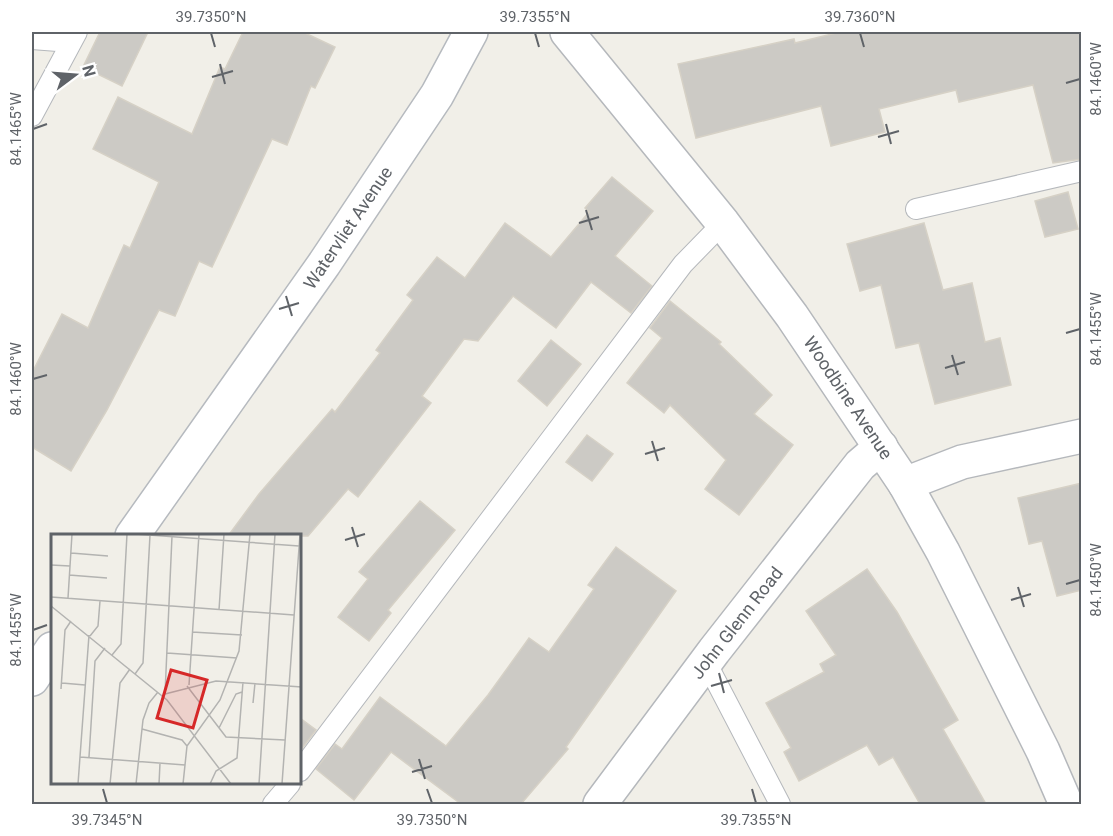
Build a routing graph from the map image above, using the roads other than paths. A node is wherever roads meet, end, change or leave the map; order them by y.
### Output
1 (471, 32) edge
2 (567, 32) edge
3 (74, 37) edge
4 (32, 39) edge
5 (32, 116) edge
6 (1082, 171) edge
7 (916, 209) dead end
8 (723, 223) junction
9 (1082, 436) edge
10 (881, 447) junction
11 (905, 484) junction
12 (133, 534) edge
13 (51, 650) edge
14 (706, 662) junction
15 (32, 679) edge
16 (302, 768) edge
17 (600, 804) edge
18 (780, 804) edge
19 (1066, 804) edge

1 - 12 street, Watervliet Avenue
2 - 8 street, Woodbine Avenue
3 - 4 lane
3 - 5 lane
6 - 7 lane
8 - 10 street, Woodbine Avenue
8 - 16 lane
9 - 11 street
10 - 11 street, Woodbine Avenue
10 - 14 street, John Glenn Road
11 - 19 street, Woodbine Avenue
13 - 15 street
14 - 17 street, John Glenn Road
14 - 18 lane

